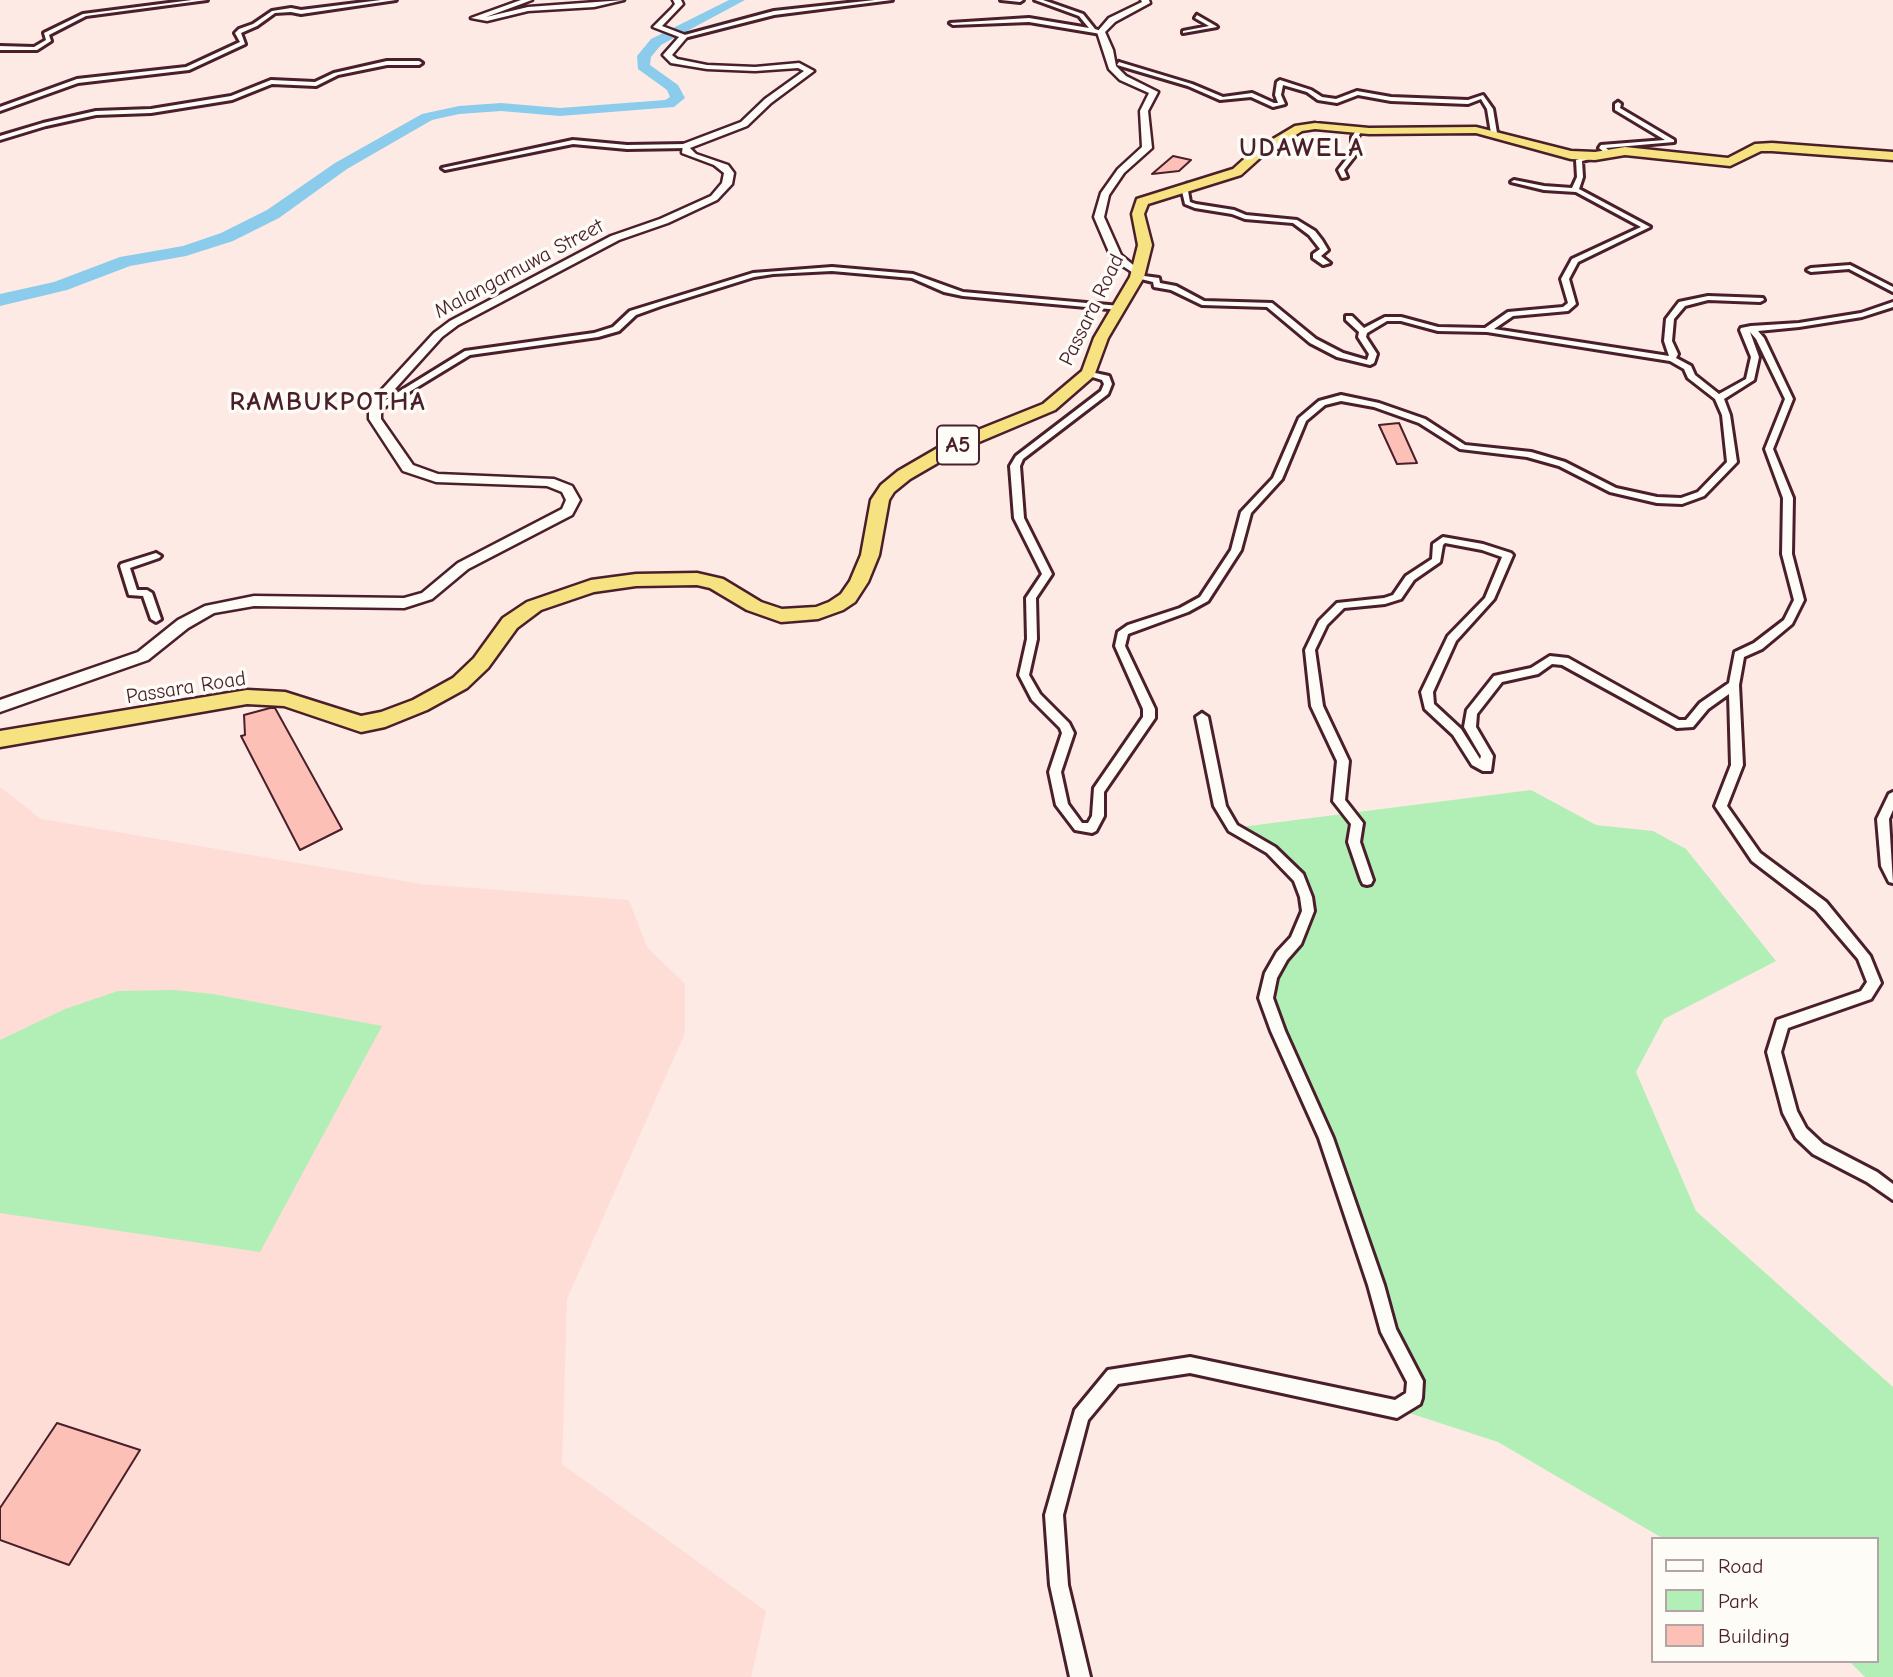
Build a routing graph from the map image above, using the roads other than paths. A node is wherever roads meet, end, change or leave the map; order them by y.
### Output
1 (204, 0) edge
2 (393, 0) edge
3 (528, 0) edge
4 (620, 0) edge
5 (677, 0) edge
6 (889, 0) edge
7 (1004, 0) edge
8 (1020, 0) edge
9 (1038, 0) edge
10 (1147, 1) edge
11 (1197, 18) dead end
12 (953, 23) dead end
13 (1097, 30) junction
14 (1185, 32) dead end
15 (680, 35) junction
16 (0, 48) edge
17 (419, 63) dead end
18 (1119, 64) dead end
19 (1618, 104) dead end
20 (0, 109) edge
21 (1359, 130) junction
22 (1494, 133) junction
23 (0, 138) edge
24 (686, 146) junction
25 (1602, 155) junction
26 (1893, 156) edge
27 (445, 168) dead end
28 (1344, 177) dead end
29 (1514, 182) dead end
30 (1187, 186) junction
31 (1577, 190) junction
32 (1326, 263) dead end
33 (1811, 270) dead end
34 (1138, 275) junction
35 (1893, 290) edge
36 (1760, 300) dead end
37 (1893, 304) edge
38 (1120, 308) junction
39 (1349, 318) dead end
40 (1751, 328) junction
41 (1487, 330) junction
42 (1363, 332) junction
43 (1672, 359) junction
44 (1089, 373) junction
45 (1719, 398) junction
46 (375, 409) junction
47 (156, 556) dead end
48 (156, 619) dead end
49 (1734, 685) junction
50 (0, 706) edge
51 (1202, 717) dead end
52 (0, 739) edge
53 (1893, 797) edge
54 (1893, 878) edge
55 (1367, 880) dead end
56 (1893, 1194) edge
57 (1080, 1677) edge

1 - 16 street
2 - 20 street
3 - 4 street
5 - 15 street
6 - 15 street
7 - 8 street
9 - 13 street
10 - 13 street
11 - 14 street
12 - 13 street
13 - 34 street
15 - 24 street
17 - 23 street
18 - 22 street
19 - 25 street
21 - 22 highway, Passara Road
21 - 28 street
21 - 30 highway, Passara Road
22 - 25 highway, Passara Road
24 - 27 street
24 - 46 street, Malangamuwa Street
25 - 26 highway, Passara Road
25 - 31 street
29 - 31 street
30 - 32 street
30 - 34 highway, Passara Road
31 - 41 street
33 - 35 street
34 - 38 highway, Passara Road
34 - 42 street
36 - 43 street
37 - 40 street
38 - 44 highway, Passara Road
38 - 46 street
39 - 42 street
40 - 45 street
40 - 49 street
41 - 42 street
41 - 43 street
43 - 45 street
44 - 45 street
44 - 52 highway, Passara Road / A5
46 - 50 street
47 - 48 street
49 - 55 street
49 - 56 street
51 - 57 street
53 - 54 street

